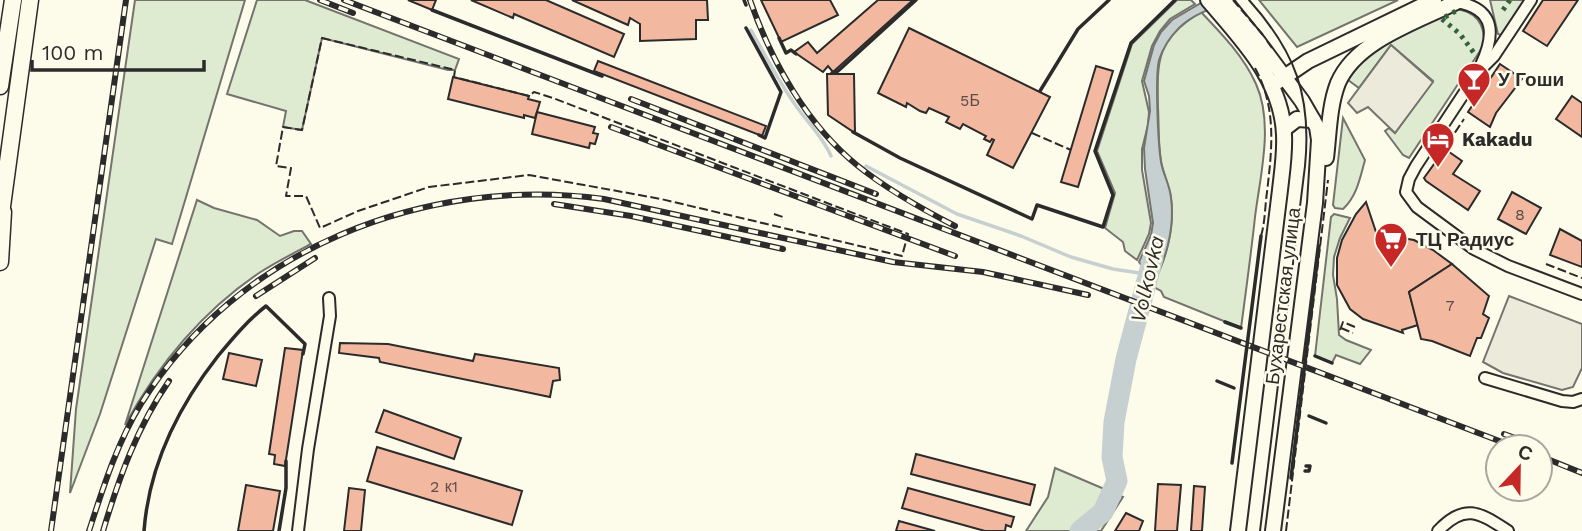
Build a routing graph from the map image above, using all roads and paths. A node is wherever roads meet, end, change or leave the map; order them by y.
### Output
1 (13, 0) edge
2 (30, 0) edge
3 (1208, 0) edge
4 (1224, 0) edge
5 (1434, 0) edge
6 (1531, 0) edge
7 (1459, 1) edge
8 (1236, 23) junction
9 (1478, 72) junction
10 (1278, 81) junction
11 (0, 86) edge
12 (1314, 120) junction
13 (1284, 129) junction
14 (5, 193) junction
15 (1315, 203) junction
16 (0, 221) edge
17 (0, 262) edge
18 (1582, 294) edge
19 (330, 298) dead end
20 (1485, 377) dead end
21 (1582, 399) edge
22 (298, 531) edge
23 (1238, 531) edge
24 (1273, 531) edge
25 (1438, 531) edge
26 (1508, 531) edge

1 - 11 main road
2 - 14 main road
3 - 8 main road
4 - 8 main road
5 - 10 main road
6 - 9 street
7 - 9 street
7 - 15 main road
8 - 10 main road
9 - 18 street
10 - 12 main road, Бухарестская улица
10 - 13 main road, Бухарестская улица
12 - 13 main road
12 - 15 main road, Бухарестская улица
13 - 23 main road, Бухарестская улица
14 - 16 main road
14 - 17 main road
15 - 24 main road, Бухарестская улица
19 - 22 street
20 - 21 street
25 - 26 street

